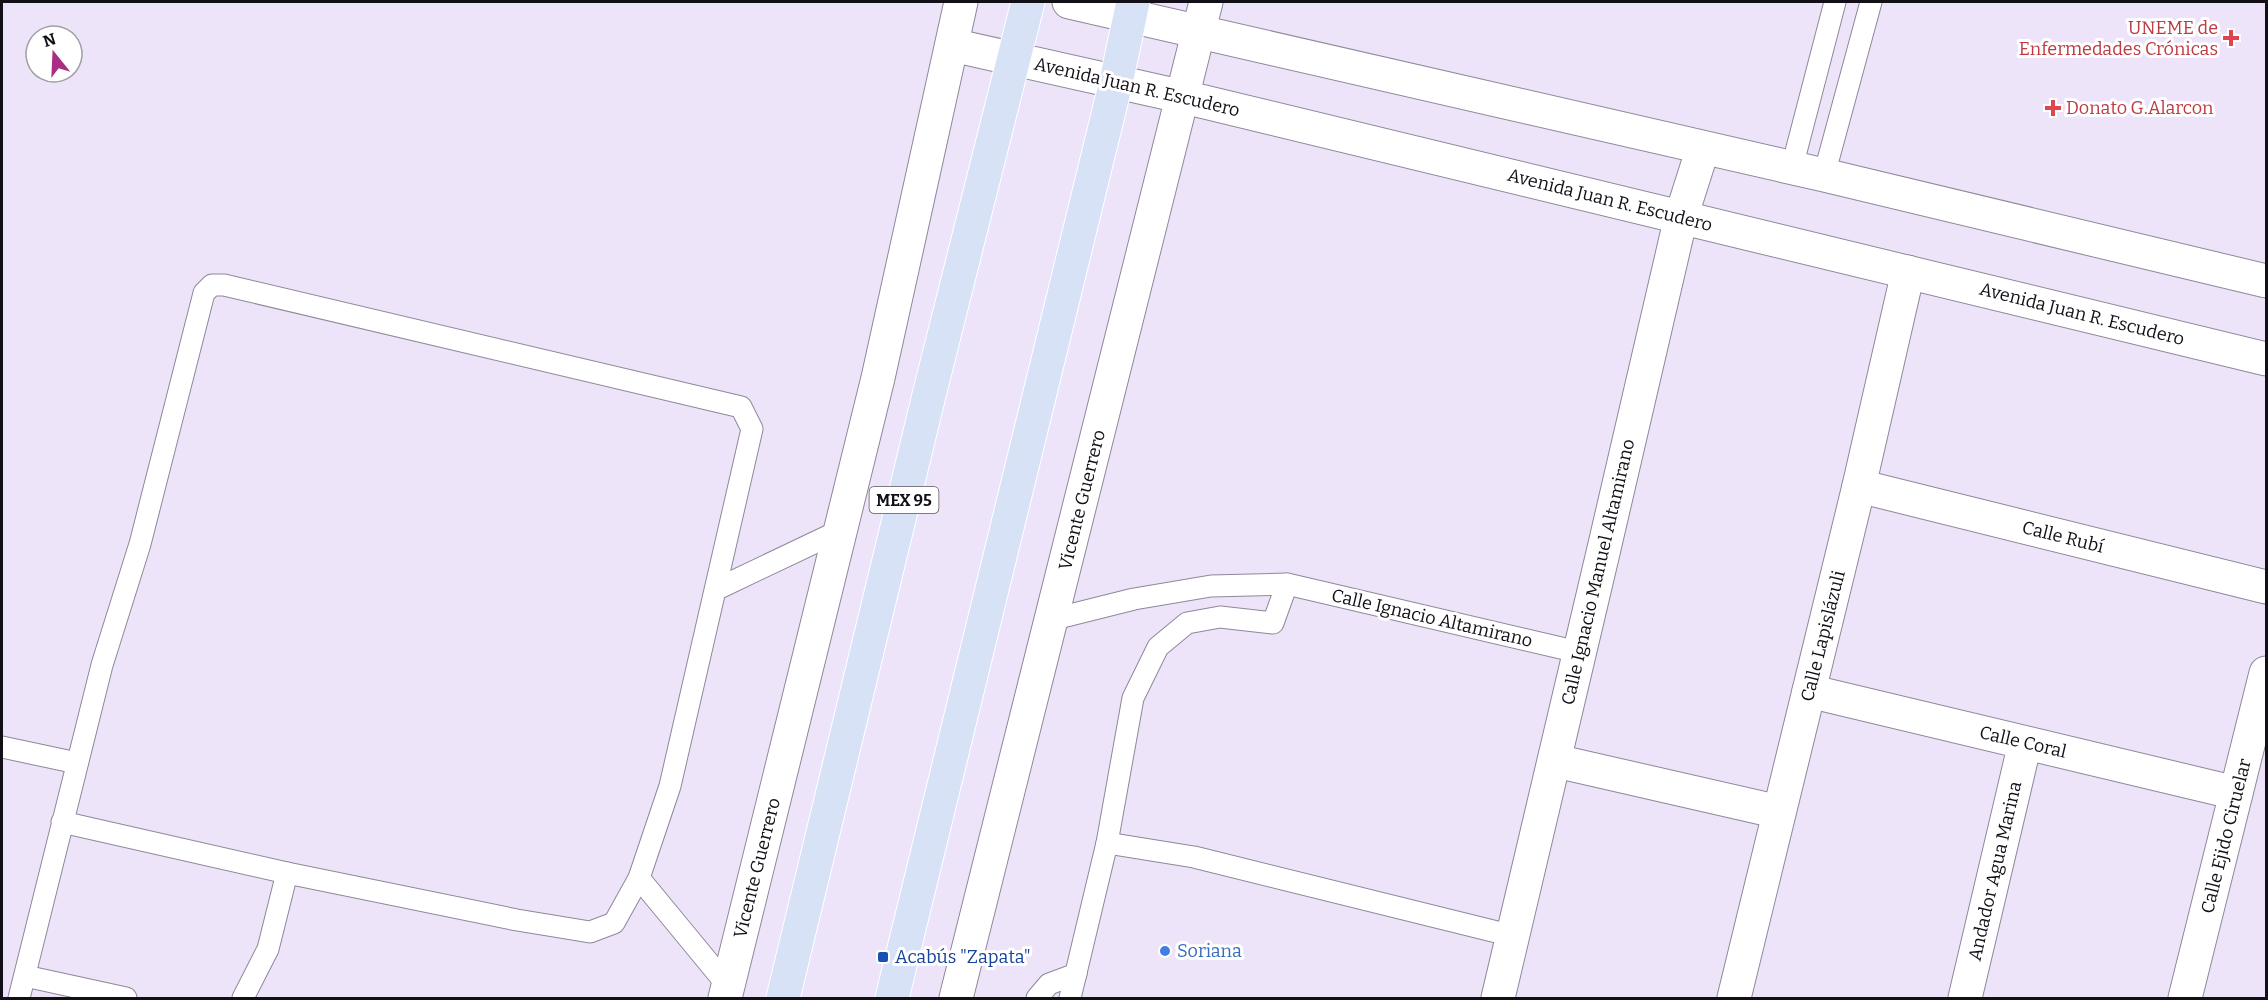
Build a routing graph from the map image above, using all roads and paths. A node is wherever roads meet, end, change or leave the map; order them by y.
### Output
1 (961, 2) edge
2 (1028, 2) edge
3 (1069, 2) edge
4 (1835, 2) edge
5 (1871, 2) edge
6 (1131, 8) edge
7 (1203, 16) edge
8 (952, 45) junction
9 (1013, 58) junction
10 (1116, 82) junction
11 (1184, 98) junction
12 (1703, 148) junction
13 (1792, 168) junction
14 (1824, 175) junction
15 (1682, 217) junction
16 (1908, 272) junction
17 (2266, 281) edge
18 (2266, 358) edge
19 (1859, 486) junction
20 (841, 530) junction
21 (1287, 585) junction
22 (2266, 587) edge
23 (717, 589) junction
24 (1050, 620) junction
25 (1578, 652) junction
26 (2266, 673) edge
27 (1809, 691) junction
28 (2025, 743) junction
29 (2, 747) edge
30 (1556, 761) junction
31 (77, 763) junction
32 (2236, 793) junction
33 (1779, 812) junction
34 (62, 822) junction
35 (1107, 843) junction
36 (287, 873) junction
37 (639, 878) junction
38 (1513, 936) junction
39 (1076, 974) junction
40 (25, 976) junction
41 (726, 992) edge
42 (19, 999) edge
43 (126, 999) edge
44 (243, 999) edge
45 (783, 999) edge
46 (892, 999) edge
47 (956, 999) edge
48 (1037, 999) edge
49 (1070, 999) edge
50 (1498, 999) edge
51 (1734, 999) edge
52 (1965, 999) edge
53 (2185, 999) edge

1 - 8 main road, Vicente Guerrero
2 - 9 main road, MEX 95
3 - 6 main road
4 - 13 lane
5 - 14 lane
6 - 7 main road
6 - 10 main road
7 - 11 main road, Vicente Guerrero
7 - 12 main road
8 - 9 main road, Avenida Juan R. Escudero
8 - 20 main road, Vicente Guerrero
9 - 10 main road, Avenida Juan R. Escudero
9 - 45 main road, MEX 95
10 - 11 main road, Avenida Juan R. Escudero
10 - 46 main road
11 - 15 main road, Avenida Juan R. Escudero
11 - 24 main road, Vicente Guerrero
12 - 13 main road
12 - 15 main road, Calle Ignacio Manuel Altamirano
13 - 14 main road
14 - 17 main road
15 - 16 main road, Avenida Juan R. Escudero
15 - 25 main road, Calle Ignacio Manuel Altamirano
16 - 18 main road, Avenida Juan R. Escudero
16 - 19 main road, Calle Lapislázuli
19 - 22 main road, Calle Rubí
19 - 27 main road, Calle Lapislázuli
20 - 23 lane
20 - 41 main road, Vicente Guerrero
21 - 24 lane, Calle Ignacio Altamirano
21 - 25 lane, Calle Ignacio Altamirano
21 - 35 lane
23 - 31 lane
23 - 37 lane
24 - 47 main road, Vicente Guerrero
25 - 30 main road, Calle Ignacio Manuel Altamirano
26 - 32 main road, Calle Ejido Ciruelar
27 - 28 main road, Calle Coral
27 - 33 main road, Calle Lapislázuli
28 - 32 main road, Calle Coral
28 - 52 main road, Andador Agua Marina
29 - 31 lane
30 - 33 main road
30 - 38 main road, Calle Ignacio Manuel Altamirano
31 - 34 lane
32 - 53 main road, Calle Ejido Ciruelar
33 - 51 main road, Calle Lapislázuli
34 - 36 lane
34 - 40 lane
35 - 38 lane
35 - 39 lane
36 - 37 lane
36 - 44 lane
37 - 41 lane
38 - 50 main road, Calle Ignacio Manuel Altamirano
39 - 48 lane
39 - 49 lane
40 - 42 lane
40 - 43 lane

